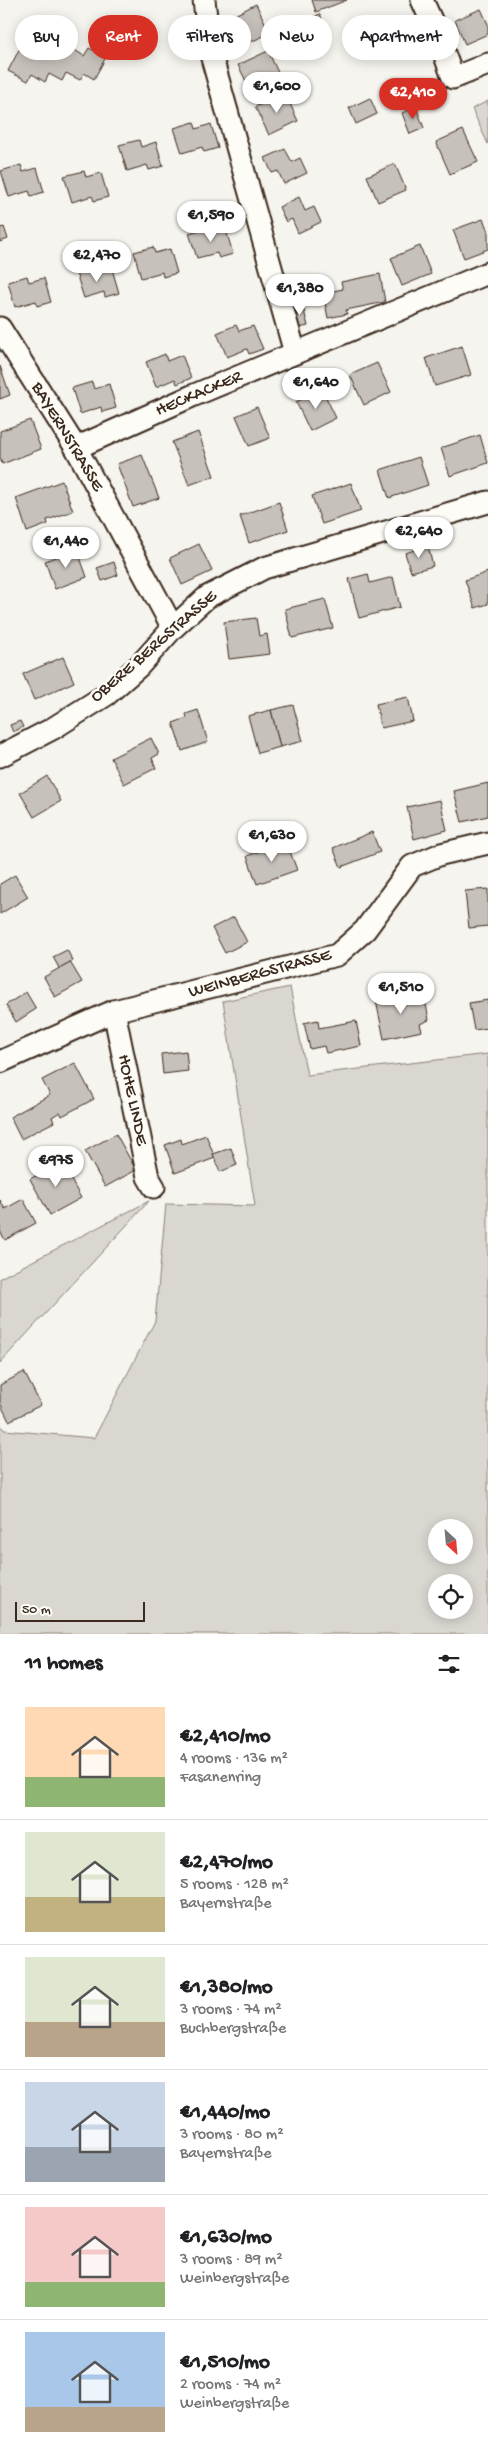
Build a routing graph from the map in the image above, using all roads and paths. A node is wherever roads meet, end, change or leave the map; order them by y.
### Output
1 (204, 0) edge
2 (422, 0) edge
3 (488, 64) edge
4 (488, 273) edge
5 (0, 328) edge
6 (296, 353) junction
7 (76, 448) junction
8 (488, 502) edge
9 (173, 628) junction
10 (2, 752) edge
11 (488, 843) edge
12 (114, 1011) junction
13 (0, 1062) edge
14 (154, 1187) dead end

1 - 6 street
2 - 3 street
4 - 6 street, HECKACKER
5 - 7 street, BAYERNSTRASSE
6 - 7 street, HECKACKER
7 - 9 street, BAYERNSTRASSE
8 - 9 street, OBERE BERGSTRASSE
9 - 10 street, OBERE BERGSTRASSE
11 - 12 street, WEINBERGSTRASSE
12 - 13 street, WEINBERGSTRASSE
12 - 14 street, HOHE LINDE

